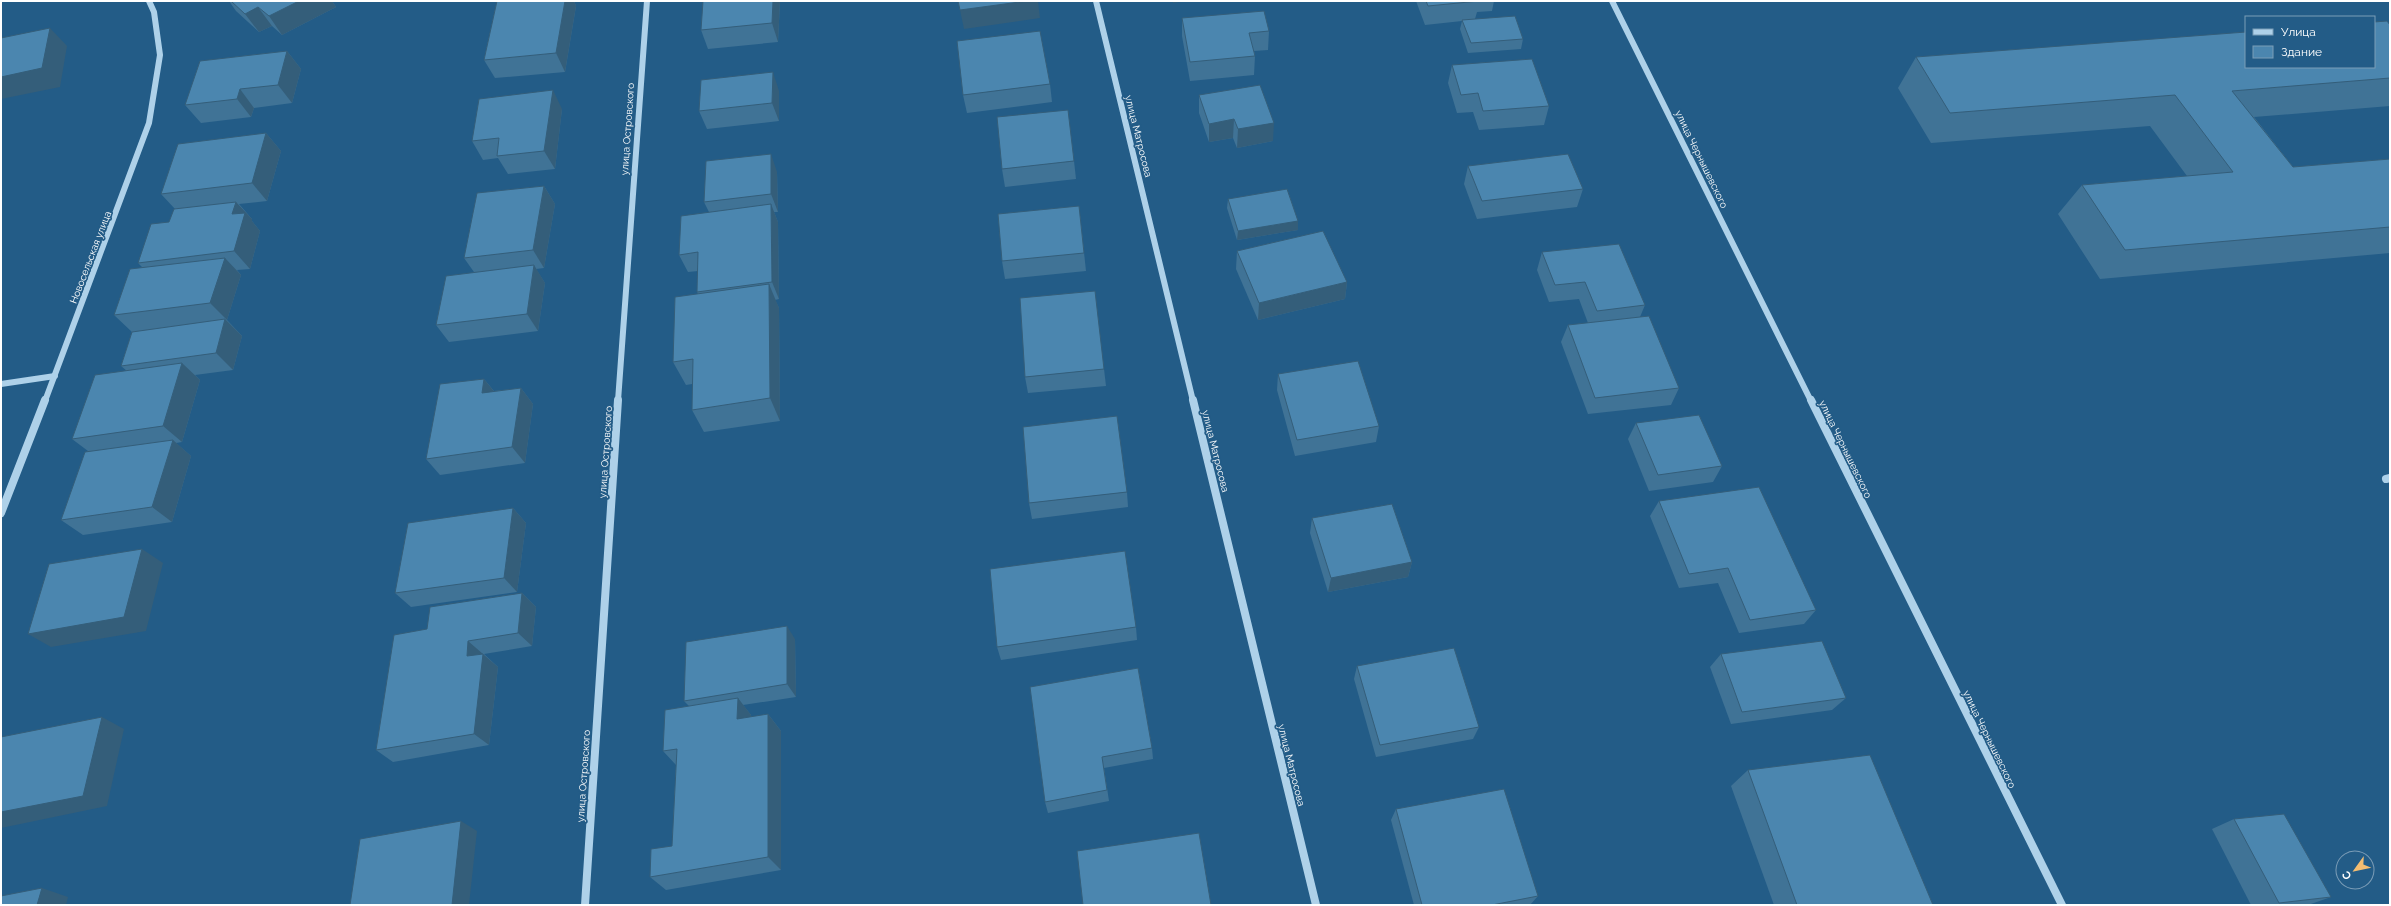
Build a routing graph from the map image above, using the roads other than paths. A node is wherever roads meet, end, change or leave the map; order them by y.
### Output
1 (149, 1) edge
2 (647, 1) edge
3 (1096, 1) edge
4 (1612, 1) edge
5 (55, 376) junction
6 (1, 384) edge
7 (1, 513) edge
8 (585, 905) edge
9 (1316, 905) edge
10 (2062, 905) edge

1 - 5 street, Новосельская улица
2 - 8 street, улица Островского
3 - 9 street, улица Матросова
4 - 10 street, улица Чернышевского
5 - 6 street
5 - 7 street, Новосельская улица

